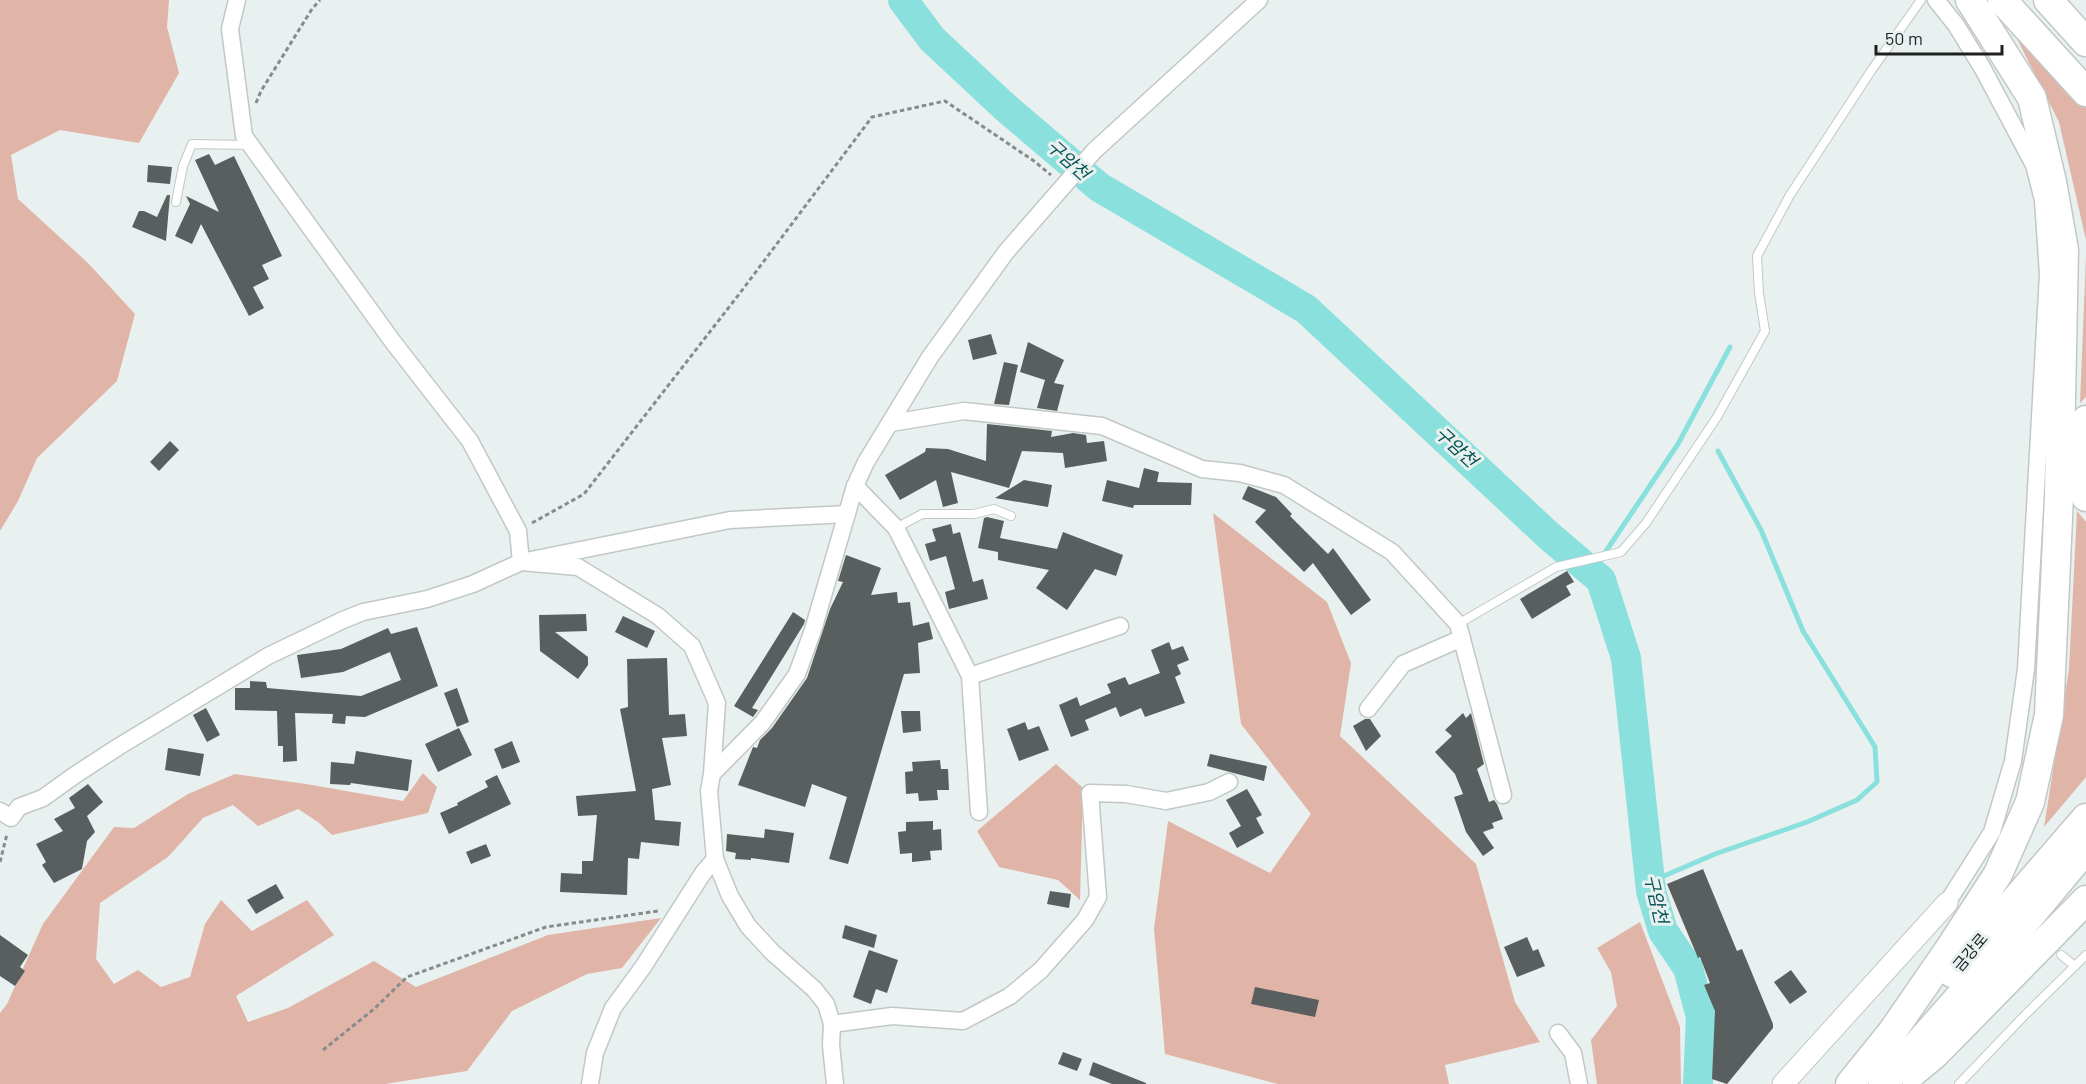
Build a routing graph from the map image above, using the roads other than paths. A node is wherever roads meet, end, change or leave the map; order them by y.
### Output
1 (237, 0) edge
2 (1258, 0) edge
3 (1922, 0) edge
4 (1936, 0) edge
5 (1970, 0) edge
6 (2002, 0) edge
7 (2048, 0) edge
8 (2086, 42) edge
9 (2086, 92) edge
10 (247, 140) junction
11 (176, 202) dead end
12 (2086, 420) edge
13 (891, 423) junction
14 (855, 486) junction
15 (2086, 497) edge
16 (848, 514) junction
17 (1011, 516) dead end
18 (896, 528) junction
19 (521, 562) junction
20 (1120, 626) dead end
21 (1460, 631) junction
22 (970, 676) junction
23 (1368, 710) dead end
24 (712, 774) junction
25 (1229, 782) dead end
26 (1503, 795) dead end
27 (979, 812) dead end
28 (5, 814) edge
29 (2086, 818) edge
30 (2086, 849) edge
31 (715, 859) junction
32 (2086, 900) edge
33 (1952, 906) joint
34 (2061, 955) dead end
35 (2086, 955) edge
36 (2075, 966) junction
37 (832, 1024) junction
38 (1558, 1033) dead end
39 (590, 1084) edge
40 (835, 1084) edge
41 (1579, 1084) edge
42 (1783, 1084) edge
43 (1852, 1084) edge
44 (1883, 1084) edge
45 (1899, 1084) edge
46 (1959, 1084) edge

1 - 10 street
2 - 13 street
3 - 21 lane
4 - 33 street
5 - 43 highway
6 - 9 highway
7 - 8 highway
10 - 11 lane
10 - 19 street
12 - 15 highway
13 - 14 street
13 - 21 street
14 - 16 street
14 - 18 street
16 - 19 street
16 - 24 street
17 - 18 lane
18 - 22 street
19 - 24 street
19 - 28 street
20 - 22 street
21 - 23 street
21 - 26 street
22 - 27 street
24 - 31 street
25 - 37 street
29 - 43 highway, 금강로
30 - 44 highway, 금강로
31 - 37 street
31 - 39 street
32 - 45 highway
33 - 42 street
34 - 36 lane
35 - 36 lane
36 - 46 lane
37 - 40 street
38 - 41 street

